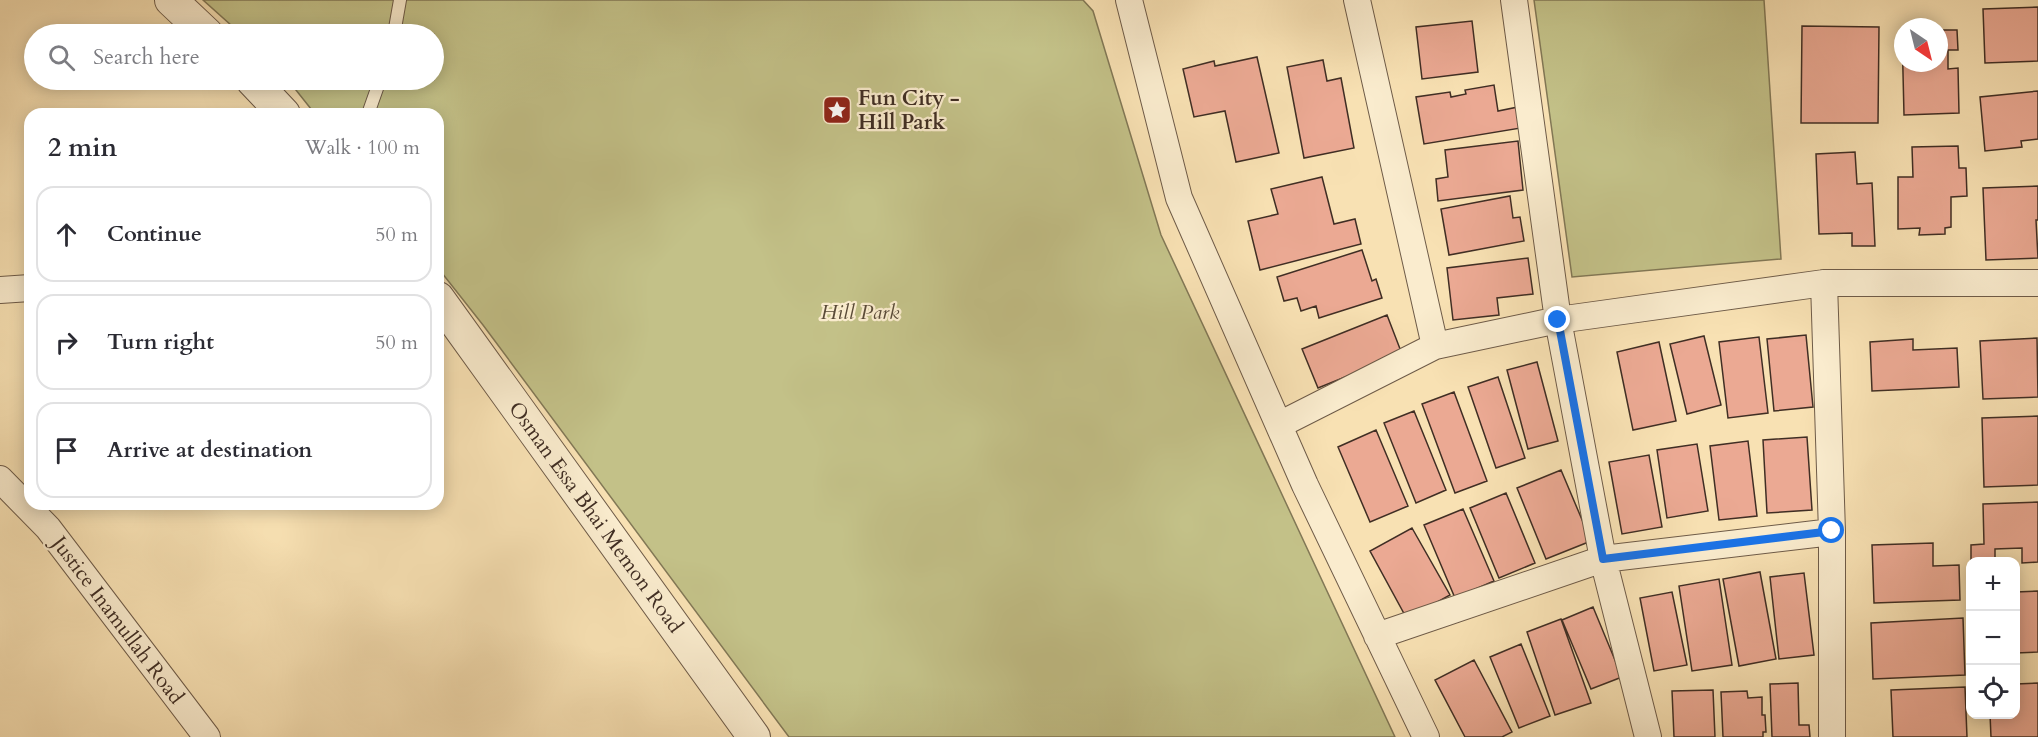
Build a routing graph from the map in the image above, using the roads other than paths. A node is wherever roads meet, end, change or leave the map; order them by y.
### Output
1 (171, 0) edge
2 (400, 0) edge
3 (1129, 0) edge
4 (1357, 0) edge
5 (1514, 0) edge
6 (196, 24) edge
7 (396, 24) edge
8 (262, 90) edge
9 (376, 90) edge
10 (279, 108) edge
11 (370, 108) edge
12 (1824, 283) junction
13 (2038, 283) edge
14 (24, 288) edge
15 (0, 290) edge
16 (444, 306) edge
17 (1558, 320) junction
18 (1435, 346) junction
19 (1279, 424) junction
20 (0, 479) edge
21 (24, 504) edge
22 (30, 510) edge
23 (1832, 531) junction
24 (1603, 559) junction
25 (1377, 636) junction
26 (207, 737) edge
27 (754, 737) edge
28 (1426, 737) edge
29 (1648, 737) edge
30 (1832, 737) edge

1 - 6 street
2 - 7 lane
3 - 19 street
4 - 18 street
5 - 17 street
8 - 10 street
9 - 11 lane
12 - 13 street
12 - 17 street
12 - 23 street
14 - 15 street
16 - 27 street, Osman Essa Bhai Memon Road
17 - 18 street
17 - 24 street
18 - 19 street
19 - 25 street
20 - 21 street, Justice Inamullah Road
22 - 26 street, Justice Inamullah Road
23 - 24 street
23 - 30 street
24 - 25 street
24 - 29 street
25 - 28 street

